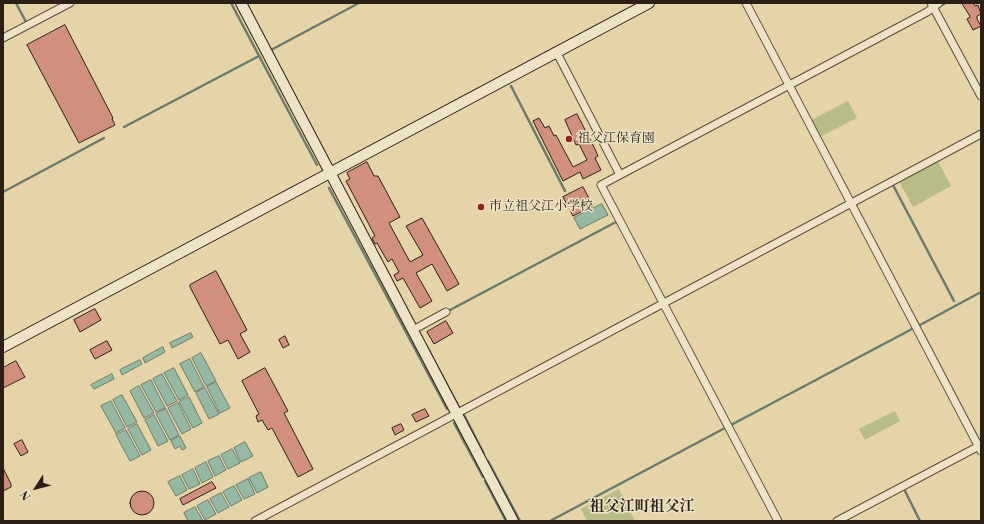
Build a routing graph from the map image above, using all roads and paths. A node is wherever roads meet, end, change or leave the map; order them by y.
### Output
1 (70, 3) edge
2 (241, 3) edge
3 (746, 3) edge
4 (934, 4) edge
5 (642, 5) edge
6 (3, 38) edge
7 (556, 53) junction
8 (790, 85) junction
9 (981, 96) edge
10 (981, 134) edge
11 (330, 174) junction
12 (620, 176) junction
13 (852, 203) junction
14 (664, 304) junction
15 (446, 312) dead end
16 (413, 330) junction
17 (3, 347) edge
18 (458, 414) junction
19 (980, 447) edge
20 (254, 521) edge
21 (513, 521) edge
22 (778, 521) edge
23 (837, 521) edge

1 - 6 street
2 - 11 street
3 - 8 street
4 - 8 street
4 - 9 street
5 - 7 street
7 - 11 street
7 - 12 street
8 - 12 street
8 - 13 street
10 - 13 street
11 - 16 street
11 - 17 street
12 - 14 street
13 - 14 street
13 - 19 street
14 - 18 street
14 - 22 street
15 - 16 street
16 - 18 street
18 - 20 street
18 - 21 street
19 - 23 street

